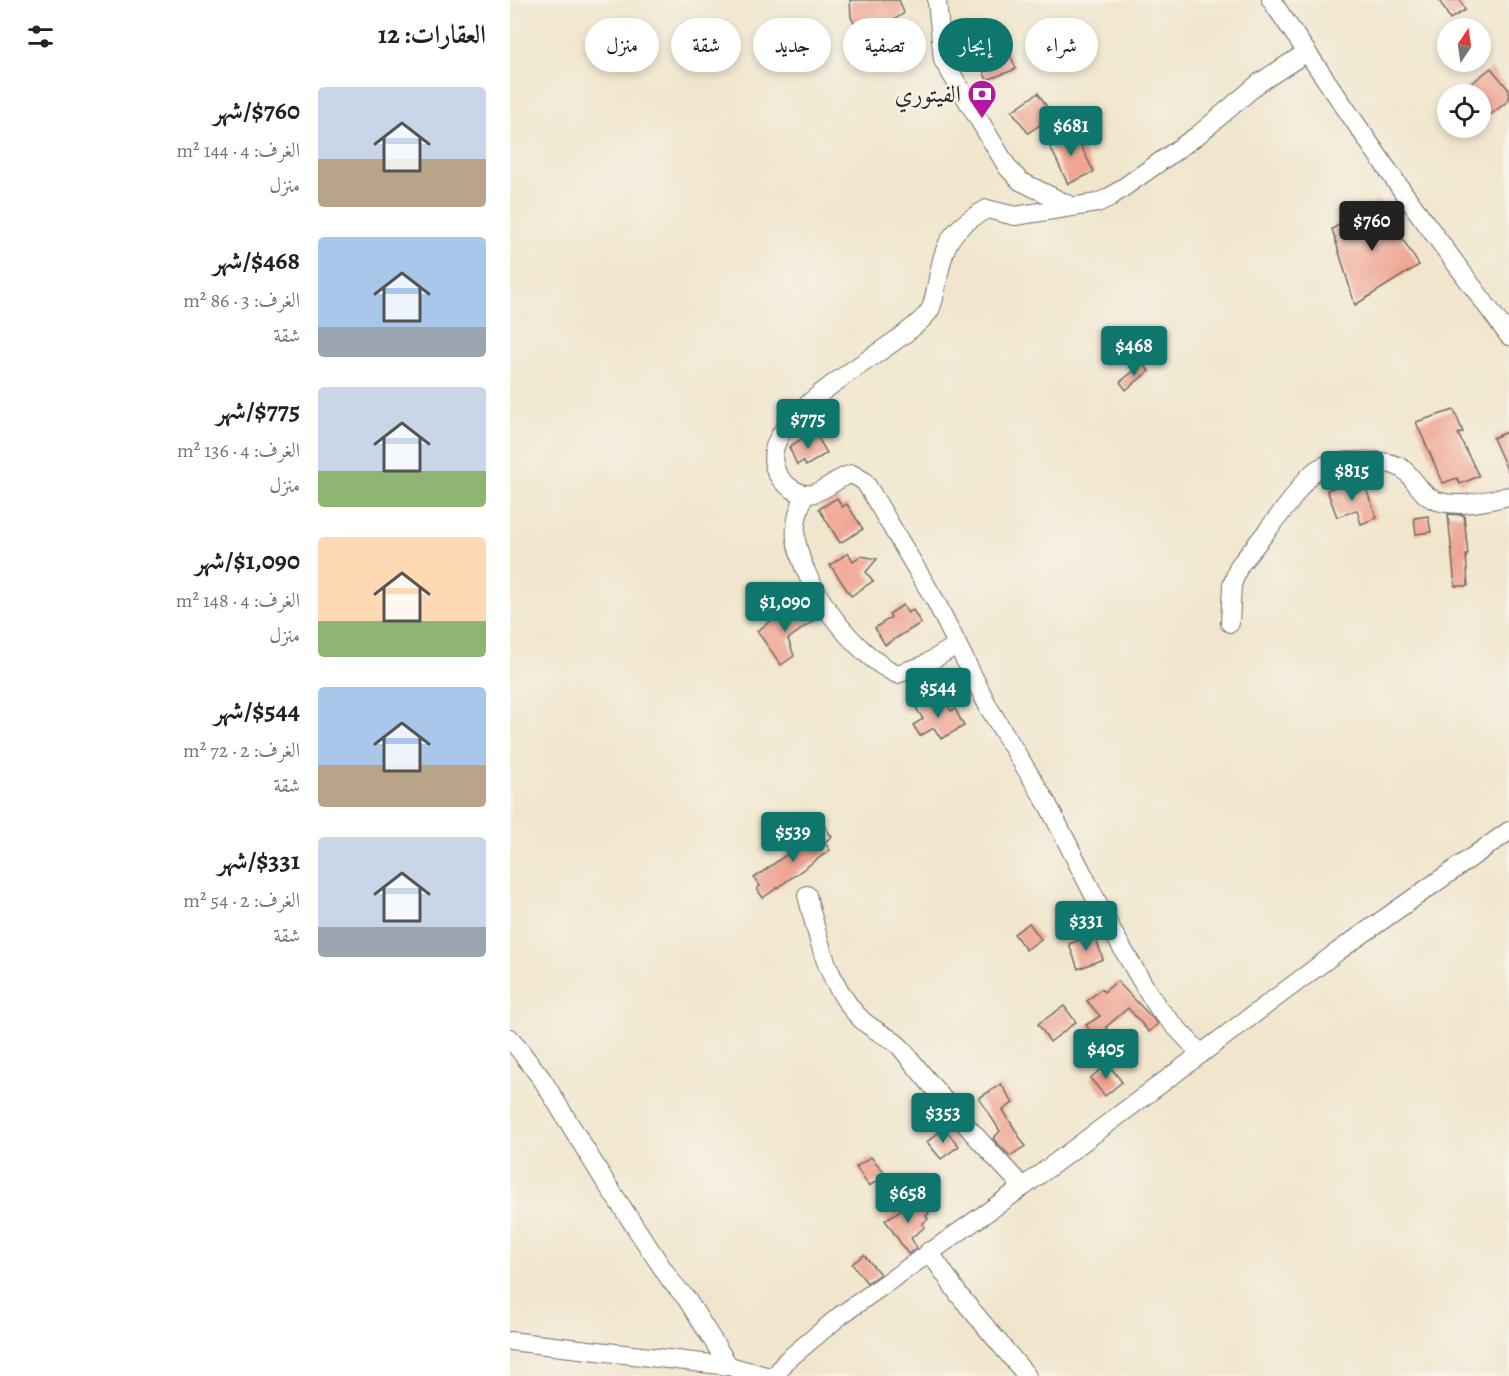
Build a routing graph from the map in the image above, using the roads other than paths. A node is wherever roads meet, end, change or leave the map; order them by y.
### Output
1 (1271, 0) edge
2 (937, 1) edge
3 (1307, 52) junction
4 (1073, 207) junction
5 (1509, 336) edge
6 (805, 494) junction
7 (1509, 496) edge
8 (1230, 622) dead end
9 (957, 645) junction
10 (1509, 831) edge
11 (807, 895) dead end
12 (510, 1038) edge
13 (1201, 1054) junction
14 (1023, 1187) junction
15 (929, 1251) junction
16 (510, 1341) edge
17 (729, 1366) junction
18 (766, 1376) edge
19 (775, 1376) edge
20 (1027, 1376) edge

1 - 3 street
2 - 4 street
3 - 4 street
3 - 5 street
4 - 6 street
6 - 9 street
6 - 9 street
7 - 8 street
9 - 13 street
10 - 13 street
11 - 14 street
12 - 17 street
13 - 14 street
14 - 15 street
15 - 19 street
15 - 20 street
16 - 17 street
17 - 18 street

